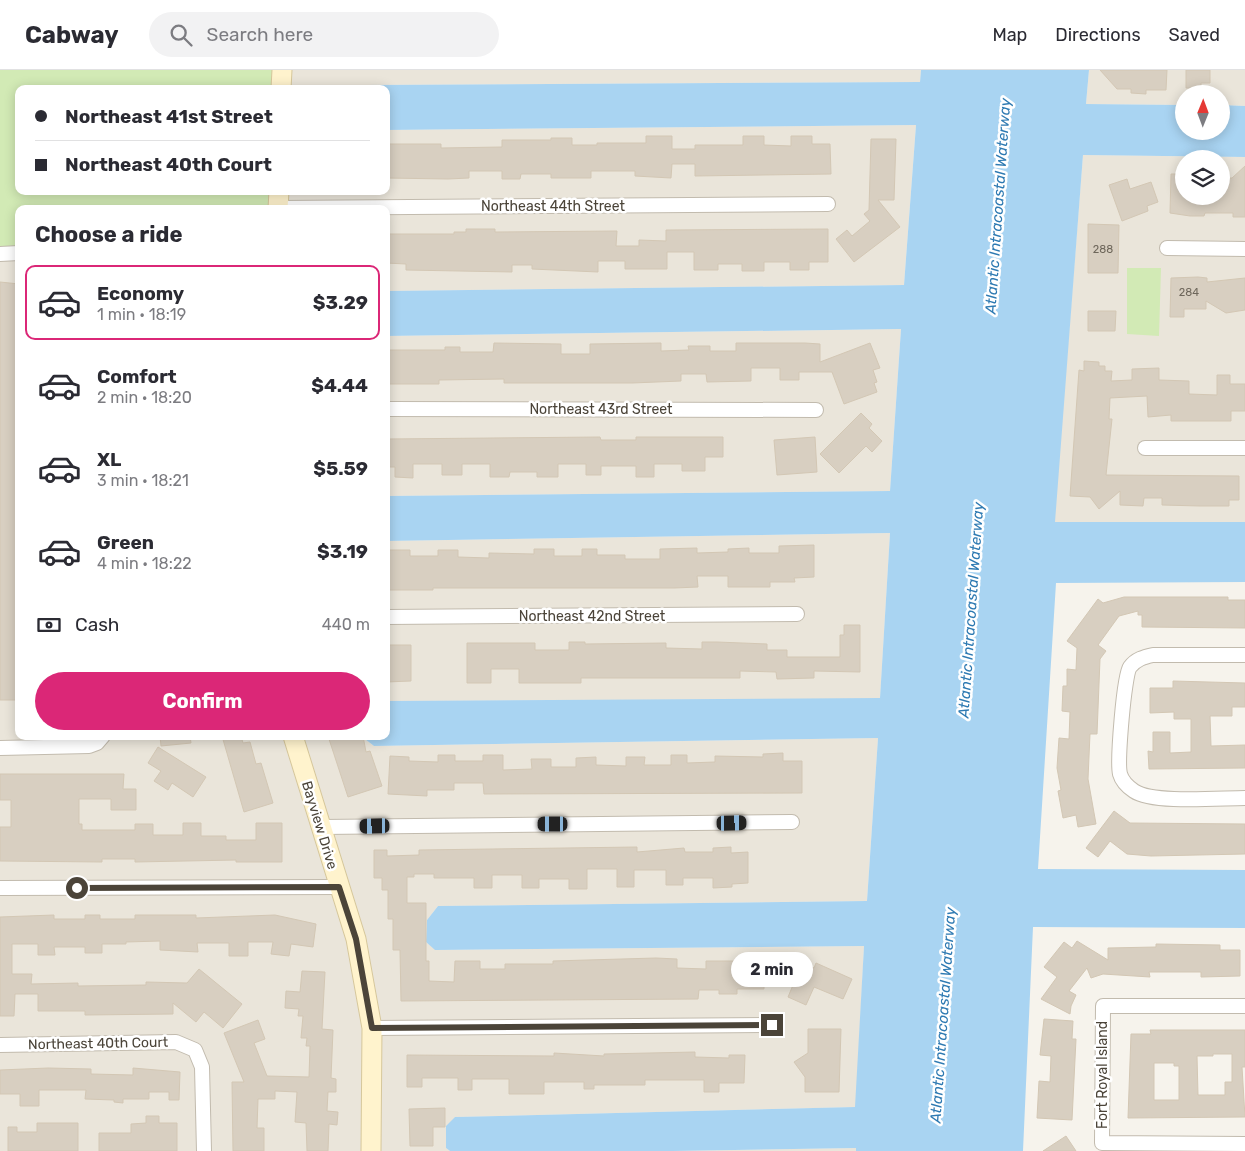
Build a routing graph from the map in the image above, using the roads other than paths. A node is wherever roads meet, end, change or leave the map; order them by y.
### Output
1 (282, 70) edge
2 (282, 85) edge
3 (278, 203) edge
4 (828, 204) dead end
5 (1167, 248) dead end
6 (1245, 249) edge
7 (0, 254) edge
8 (15, 254) edge
9 (390, 409) edge
10 (816, 410) dead end
11 (1145, 448) dead end
12 (1245, 448) edge
13 (797, 614) dead end
14 (390, 617) edge
15 (1245, 655) edge
16 (100, 740) edge
17 (294, 740) edge
18 (0, 748) edge
19 (1245, 798) edge
20 (792, 822) dead end
21 (322, 827) junction
22 (339, 887) junction
23 (0, 888) edge
24 (1245, 1006) edge
25 (772, 1025) dead end
26 (372, 1028) junction
27 (0, 1045) edge
28 (1245, 1144) edge
29 (204, 1151) edge
30 (371, 1151) edge

1 - 2 street
3 - 4 street, Northeast 44th Street
5 - 6 street
7 - 8 street
9 - 10 street, Northeast 43rd Street
11 - 12 street
13 - 14 street, Northeast 42nd Street
15 - 19 street
16 - 18 street
17 - 21 street, Bayview Drive
20 - 21 street
21 - 22 street, Bayview Drive
22 - 23 street
22 - 26 street, Bayview Drive
24 - 28 street, Fort Royal Island
25 - 26 street
26 - 30 street, Bayview Drive
27 - 29 street, Northeast 40th Court

